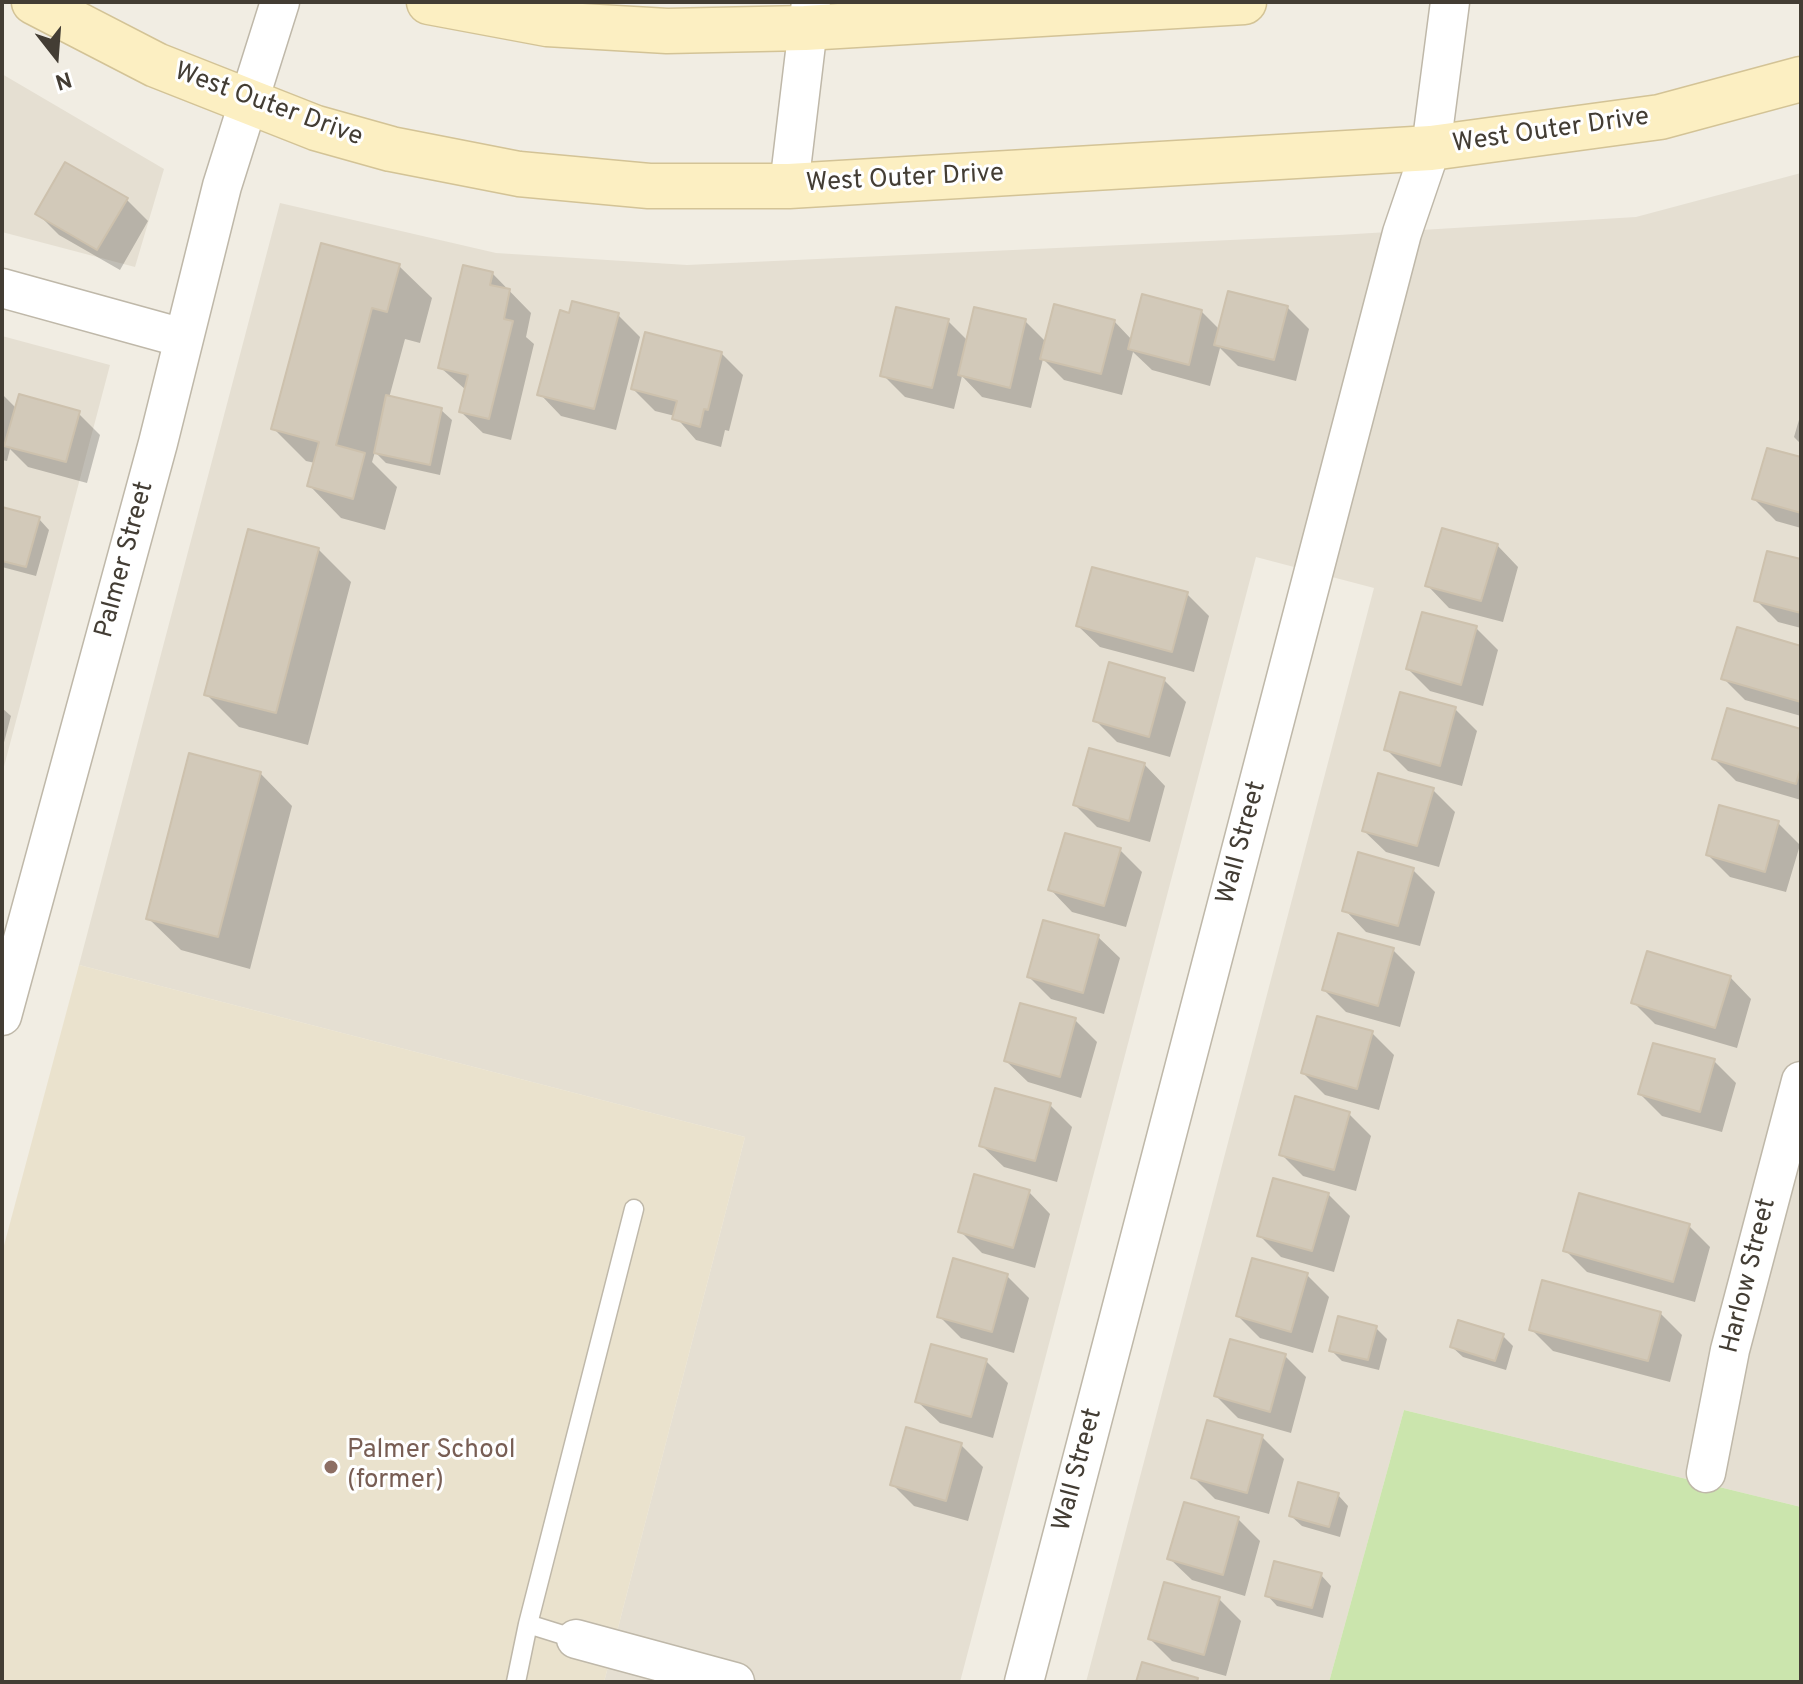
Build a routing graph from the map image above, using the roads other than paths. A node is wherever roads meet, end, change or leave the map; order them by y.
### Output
1 (34, 2) edge
2 (280, 2) edge
3 (429, 2) edge
4 (1244, 2) edge
5 (1450, 2) edge
6 (808, 15) edge
7 (1801, 79) edge
8 (247, 103) junction
9 (1431, 148) junction
10 (789, 186) junction
11 (2, 288) edge
12 (183, 338) junction
13 (17, 900) edge
14 (2, 1016) edge
15 (1801, 1081) edge
16 (634, 1209) dead end
17 (1706, 1473) dead end
18 (528, 1624) junction
19 (576, 1639) joint
20 (516, 1682) edge
21 (735, 1682) edge
22 (1024, 1682) edge

1 - 8 main road, West Outer Drive
2 - 8 street, Palmer Street
3 - 6 main road
4 - 6 main road
5 - 9 street, Wall Street
6 - 10 street
7 - 9 main road, West Outer Drive
8 - 10 main road, West Outer Drive
8 - 12 street, Palmer Street
9 - 10 main road, West Outer Drive
9 - 22 street, Wall Street
11 - 12 street
12 - 13 street, Palmer Street
13 - 14 street, Palmer Street
15 - 17 street, Harlow Street
16 - 18 lane
18 - 19 lane
18 - 20 lane
19 - 21 street

